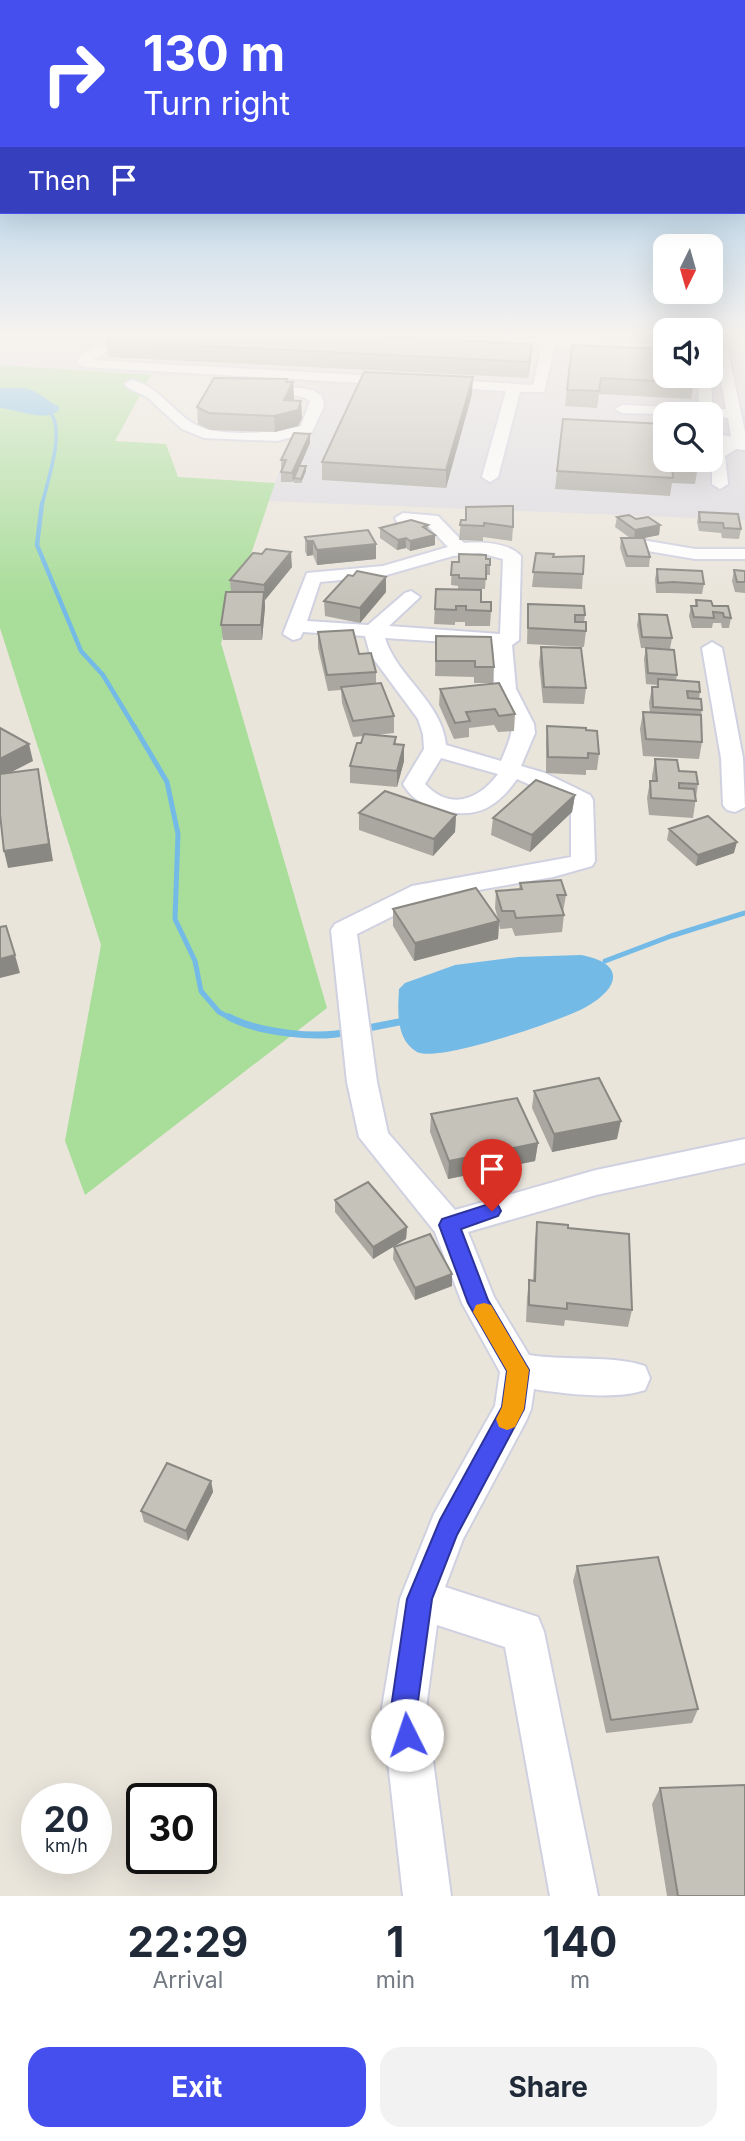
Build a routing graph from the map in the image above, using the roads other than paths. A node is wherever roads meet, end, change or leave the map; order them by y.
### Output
1 (183, 422) edge
2 (310, 422) edge
3 (505, 422) edge
4 (738, 422) edge
5 (723, 439) edge
6 (742, 445) edge
7 (490, 477) dead end
8 (720, 484) dead end
9 (403, 518) dead end
10 (642, 545) edge
11 (460, 549) junction
12 (745, 554) edge
13 (411, 597) dead end
14 (373, 631) junction
15 (506, 640) junction
16 (712, 648) dead end
17 (435, 750) junction
18 (738, 759) edge
19 (510, 770) junction
20 (735, 805) dead end
21 (745, 1151) edge
22 (449, 1225) junction
23 (518, 1370) junction
24 (632, 1378) dead end
25 (420, 1599) junction
26 (427, 1896) edge
27 (574, 1896) edge

1 - 2 street
3 - 7 street
4 - 6 street
5 - 6 street
6 - 8 street
9 - 11 street
10 - 12 street
11 - 14 street
11 - 15 street
13 - 14 street
14 - 15 street
14 - 17 street
15 - 19 street
16 - 18 street
17 - 19 street
17 - 19 street
18 - 20 street
19 - 22 street
21 - 22 street
22 - 23 street
23 - 24 street
23 - 25 street
25 - 26 street
25 - 27 street

